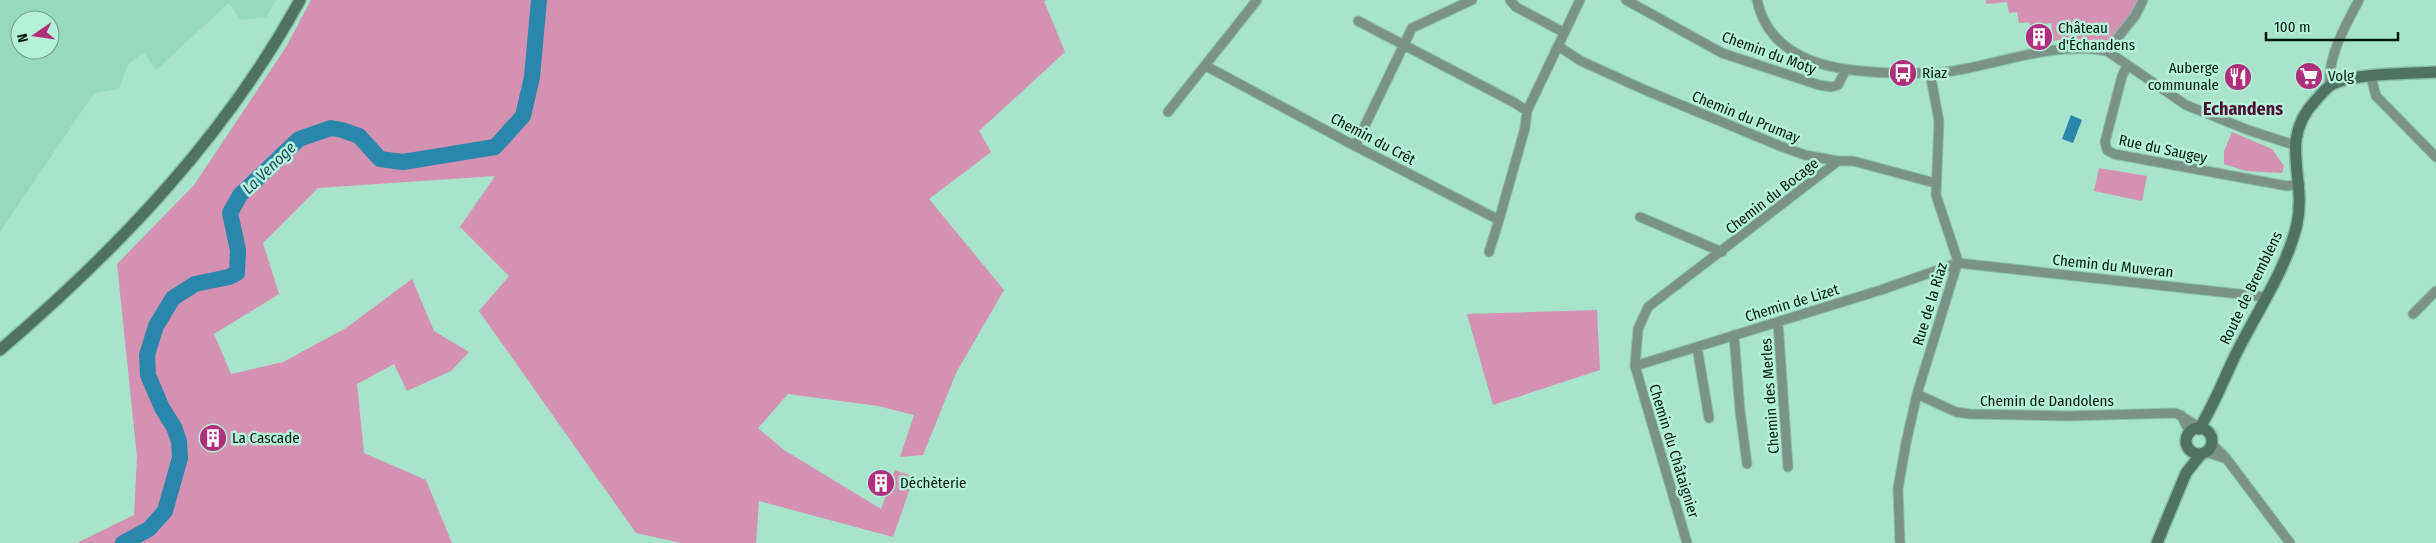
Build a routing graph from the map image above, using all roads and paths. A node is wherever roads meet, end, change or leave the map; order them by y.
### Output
1 (300, 0) edge
2 (1257, 0) edge
3 (1472, 0) edge
4 (1510, 0) edge
5 (1580, 0) edge
6 (1626, 0) edge
7 (1757, 0) edge
8 (2143, 0) edge
9 (2359, 0) edge
10 (1358, 21) dead end
11 (1563, 32) junction
12 (1404, 46) junction
13 (1558, 46) junction
14 (2107, 51) junction
15 (1206, 66) junction
16 (2127, 66) junction
17 (1846, 71) junction
18 (2436, 72) edge
19 (1930, 73) junction
20 (2371, 77) junction
21 (2330, 85) junction
22 (1527, 111) junction
23 (1168, 112) dead end
24 (2294, 145) junction
25 (1355, 146) junction
26 (2436, 157) edge
27 (1838, 161) junction
28 (1935, 182) junction
29 (2300, 184) junction
30 (1640, 217) dead end
31 (1499, 220) junction
32 (1489, 252) dead end
33 (1722, 252) junction
34 (1958, 263) junction
35 (2436, 291) edge
36 (2266, 297) junction
37 (2413, 314) dead end
38 (1778, 322) junction
39 (1734, 336) junction
40 (1696, 347) junction
41 (0, 350) edge
42 (1634, 366) junction
43 (1917, 394) junction
44 (2216, 402) junction
45 (1709, 418) dead end
46 (2195, 430) junction
47 (2187, 446) junction
48 (2207, 446) junction
49 (1747, 464) dead end
50 (1788, 467) dead end
51 (2186, 473) junction
52 (1687, 543) edge
53 (1900, 543) edge
54 (2157, 543) edge
55 (2290, 543) edge

1 - 41 street
2 - 15 street
3 - 12 street
4 - 11 street
5 - 11 street
6 - 17 street, Chemin du Moty
7 - 17 street
8 - 14 street
9 - 21 street
10 - 12 street
11 - 13 street
12 - 22 street
12 - 25 street
13 - 22 street
13 - 27 street, Chemin du Prumay
14 - 16 street
14 - 19 street
15 - 23 street
15 - 25 street, Chemin du Crêt
16 - 24 street
16 - 29 street, Rue du Saugey
17 - 19 street
18 - 20 street
19 - 28 street, Rue de la Riaz
20 - 21 street
20 - 26 street
21 - 24 street
22 - 31 street
24 - 29 street, Route de Bremblens
25 - 31 street, Chemin du Crêt
27 - 28 street, Chemin du Prumay
27 - 33 street, Chemin du Bocage
28 - 34 street, Rue de la Riaz
29 - 36 street, Route de Bremblens
30 - 33 street, Chemin du Bocage
31 - 32 street
33 - 42 street, Chemin du Bocage
34 - 36 street, Chemin du Muveran
34 - 38 street, Chemin de Lizet
34 - 43 street, Rue de la Riaz
35 - 37 street
36 - 44 street, Route de Bremblens
38 - 39 street, Chemin de Lizet
38 - 50 street, Chemin des Merles
39 - 40 street, Chemin de Lizet
39 - 49 street
40 - 42 street, Chemin de Lizet
40 - 45 street
42 - 52 street, Chemin du Châtaignier
43 - 46 street, Chemin de Dandolens
43 - 53 street, Rue de la Riaz
44 - 46 street, Route de Bremblens
44 - 48 street, Route de Bremblens
46 - 47 street, Route de Bremblens
46 - 48 street
47 - 48 street
47 - 51 street, Route de Bremblens
48 - 51 street, Route de Bremblens
48 - 55 street
51 - 54 street, Route de Bremblens

